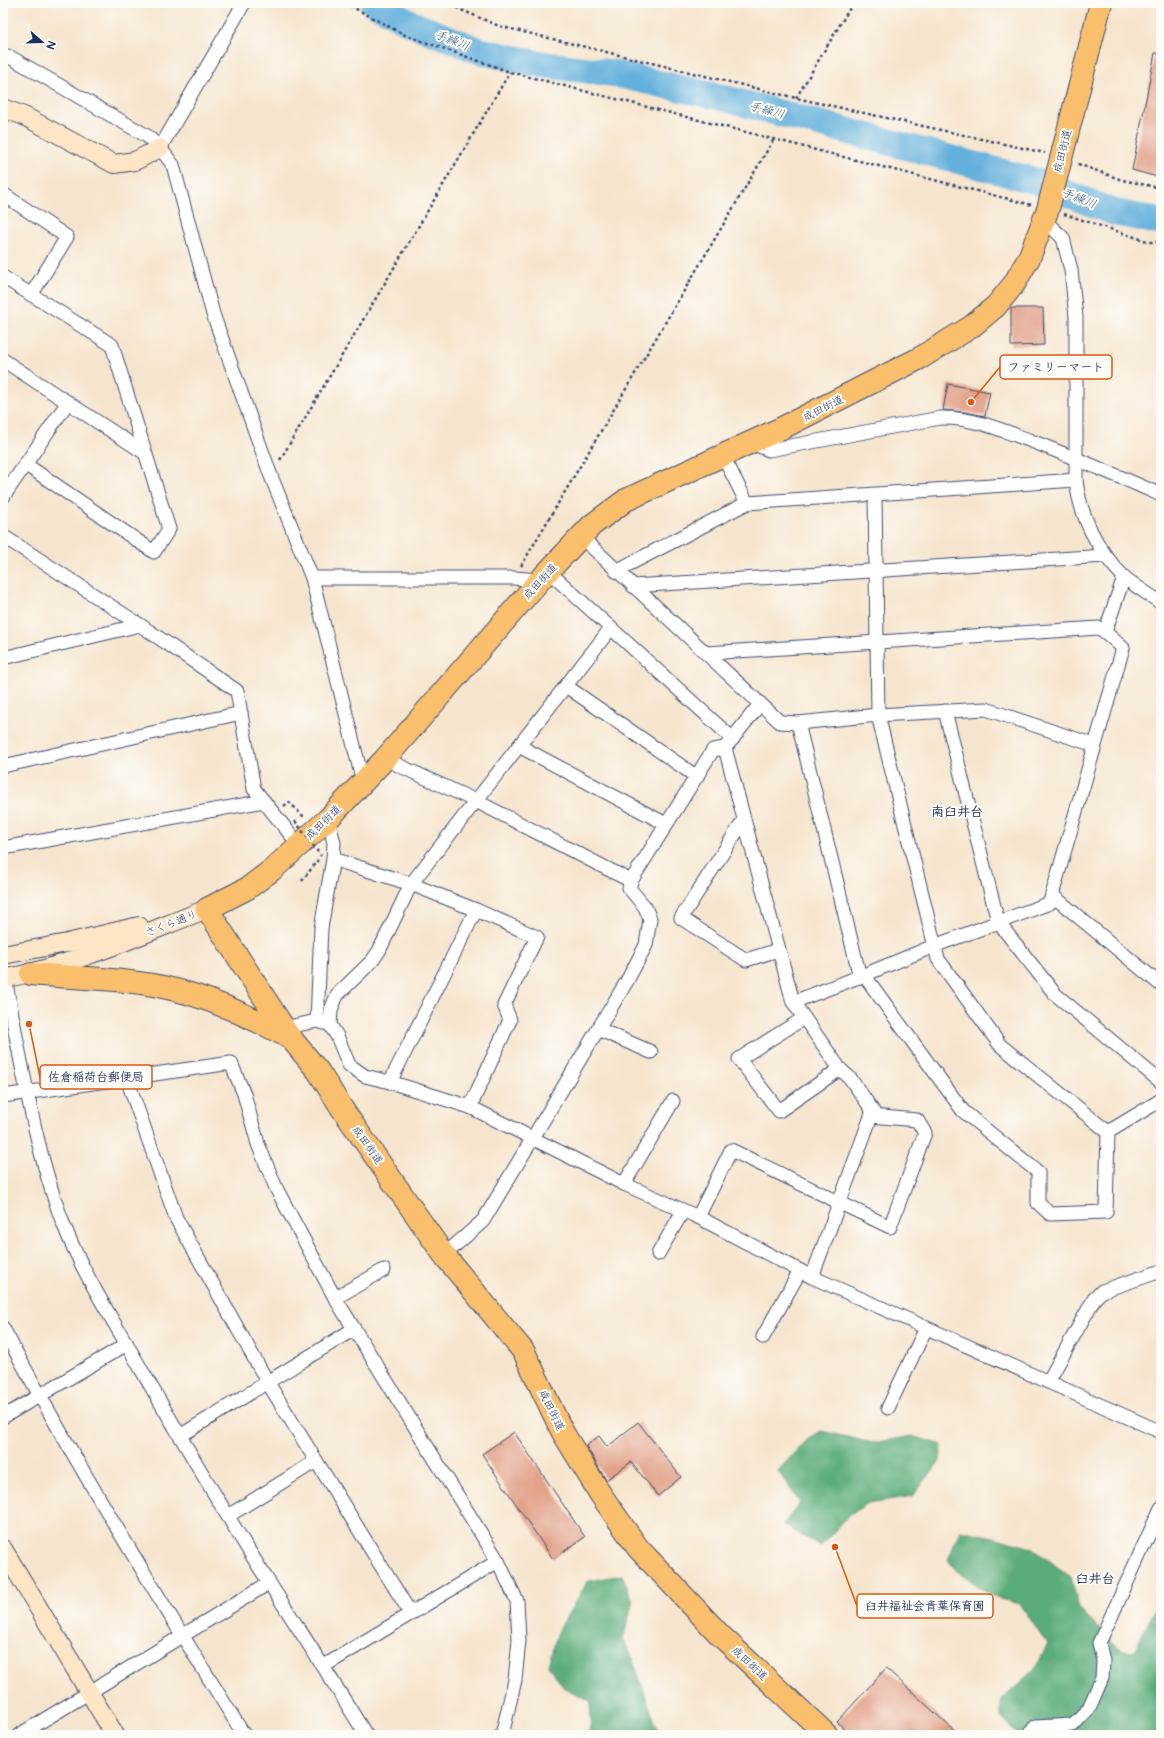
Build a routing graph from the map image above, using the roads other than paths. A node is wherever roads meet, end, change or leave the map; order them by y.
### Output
1 (244, 3) edge
2 (1102, 3) edge
3 (3, 56) edge
4 (3, 108) edge
5 (160, 148) junction
6 (3, 194) edge
7 (1047, 211) junction
8 (3, 277) edge
9 (31, 295) junction
10 (3, 360) edge
11 (68, 402) junction
12 (751, 443) junction
13 (146, 453) junction
14 (722, 456) junction
15 (1077, 458) junction
16 (25, 464) junction
17 (1076, 480) junction
18 (875, 495) junction
19 (1161, 495) edge
20 (3, 497) edge
21 (746, 503) junction
22 (3, 536) edge
23 (580, 536) junction
24 (1105, 556) junction
25 (616, 571) junction
26 (876, 571) junction
27 (544, 576) junction
28 (1124, 577) junction
29 (312, 578) junction
30 (633, 586) junction
31 (1161, 603) edge
32 (140, 625) junction
33 (611, 628) junction
34 (1105, 632) junction
35 (877, 642) junction
36 (707, 653) junction
37 (3, 658) edge
38 (566, 686) junction
39 (760, 704) junction
40 (945, 711) junction
41 (241, 713) junction
42 (878, 715) junction
43 (798, 723) junction
44 (729, 744) junction
45 (1094, 745) junction
46 (519, 746) junction
47 (385, 758) junction
48 (3, 766) edge
49 (696, 777) junction
50 (363, 782) junction
51 (264, 801) junction
52 (476, 801) junction
53 (328, 819) junction
54 (744, 820) junction
55 (666, 824) junction
56 (299, 845) junction
57 (3, 848) edge
58 (327, 858) junction
59 (631, 881) junction
60 (411, 884) junction
61 (1052, 895) junction
62 (208, 909) junction
63 (476, 910) junction
64 (998, 922) junction
65 (934, 946) junction
66 (778, 950) junction
67 (3, 955) edge
68 (30, 974) junction
69 (862, 976) junction
70 (4, 979) edge
71 (1161, 985) edge
72 (793, 1002) junction
73 (804, 1018) junction
74 (317, 1021) junction
75 (330, 1025) junction
76 (598, 1029) junction
77 (286, 1032) junction
78 (651, 1052) dead end
79 (840, 1069) junction
80 (127, 1079) junction
81 (390, 1082) junction
82 (1161, 1082) edge
83 (28, 1092) junction
84 (3, 1096) edge
85 (1161, 1100) edge
86 (673, 1101) dead end
87 (470, 1107) junction
88 (871, 1116) junction
89 (1108, 1132) junction
90 (532, 1137) junction
91 (624, 1184) junction
92 (839, 1202) junction
93 (683, 1211) junction
94 (698, 1217) junction
95 (658, 1254) dead end
96 (444, 1255) junction
97 (384, 1270) dead end
98 (1161, 1271) edge
99 (806, 1274) junction
100 (335, 1298) junction
101 (3, 1328) edge
102 (926, 1328) junction
103 (354, 1329) junction
104 (763, 1337) dead end
105 (127, 1344) junction
106 (1048, 1382) junction
107 (268, 1383) junction
108 (39, 1396) junction
109 (888, 1408) dead end
110 (3, 1417) edge
111 (1161, 1432) edge
112 (180, 1436) junction
113 (316, 1461) junction
114 (1161, 1508) edge
115 (228, 1516) junction
116 (3, 1550) edge
117 (498, 1561) junction
118 (269, 1583) junction
119 (411, 1614) junction
120 (183, 1637) junction
121 (324, 1666) junction
122 (90, 1692) junction
123 (19, 1735) edge
124 (115, 1735) edge
125 (244, 1735) edge
126 (366, 1735) edge
127 (502, 1735) edge
128 (828, 1735) edge
129 (1029, 1735) edge

1 - 5 street
2 - 7 highway, 成田街道
3 - 5 street
4 - 5 street
5 - 29 street
6 - 9 street
7 - 12 highway, 成田街道
7 - 15 street
8 - 9 street
9 - 13 street
10 - 11 street
11 - 13 street
11 - 16 street
12 - 14 highway, 成田街道
12 - 15 street
13 - 16 street
14 - 21 street
14 - 23 highway, 成田街道
15 - 17 street
15 - 19 street
16 - 20 street
17 - 18 street
17 - 24 street
18 - 21 street
18 - 26 street
21 - 25 street
22 - 32 street
23 - 25 street
23 - 27 highway, 成田街道
24 - 26 street
24 - 28 street
25 - 30 street
26 - 30 street
26 - 35 street
27 - 29 street
27 - 33 street
27 - 47 highway, 成田街道
28 - 31 street
28 - 34 street
29 - 50 street
30 - 36 street
32 - 37 street
32 - 41 street
33 - 38 street
33 - 44 street
34 - 35 street
34 - 45 street
35 - 36 street
35 - 42 street
36 - 39 street
38 - 46 street
38 - 49 street
39 - 43 street
39 - 44 street
40 - 42 street
40 - 45 street
40 - 64 street
41 - 48 street
41 - 51 street
42 - 43 street
42 - 65 street
43 - 69 street
44 - 49 street
44 - 54 street
45 - 61 street
46 - 52 street
46 - 55 street
47 - 50 highway, 成田街道
47 - 52 street
49 - 55 street
50 - 53 highway, 成田街道
51 - 56 street
51 - 57 street
52 - 59 street
52 - 60 street
53 - 56 highway, 成田街道
53 - 58 street
54 - 66 street
54 - 66 street
55 - 59 street
56 - 62 highway, 成田街道
58 - 60 street
58 - 74 street
59 - 76 street
60 - 63 street
60 - 75 street
61 - 64 street
61 - 71 street
62 - 67 street, さくら通り
62 - 68 street, さくら通り
62 - 77 highway, 成田街道
63 - 81 street
63 - 87 street
64 - 65 street
64 - 82 street
65 - 69 street
65 - 89 street
66 - 72 street
68 - 70 street, さくら通り
68 - 77 highway
69 - 72 street
69 - 89 street
70 - 83 street
72 - 73 street
73 - 79 street
73 - 79 street
74 - 75 street
74 - 77 street
75 - 81 street
76 - 78 street
76 - 90 street
77 - 96 highway, 成田街道
79 - 88 street
80 - 83 street
80 - 100 street
80 - 107 street
81 - 87 street
83 - 84 street
83 - 105 street
85 - 89 street
86 - 91 street
87 - 90 street
88 - 92 street
88 - 92 street
90 - 91 street
90 - 96 street
91 - 93 street
92 - 94 street
92 - 99 street
93 - 94 street
93 - 95 street
94 - 99 street
96 - 128 highway, 成田街道
97 - 100 street
98 - 106 street
99 - 102 street
99 - 104 street
100 - 103 street
101 - 108 street
102 - 106 street
102 - 109 street
103 - 107 street
103 - 117 street
105 - 108 street
105 - 112 street
106 - 111 street
107 - 112 street
107 - 113 street
108 - 110 street
108 - 120 street
112 - 115 street
113 - 115 street
113 - 119 street
114 - 129 street
115 - 118 street
116 - 122 street
117 - 119 street
117 - 127 street
118 - 120 street
118 - 121 street
119 - 121 street
120 - 122 street
120 - 125 street
121 - 126 street
122 - 123 street
122 - 124 street

